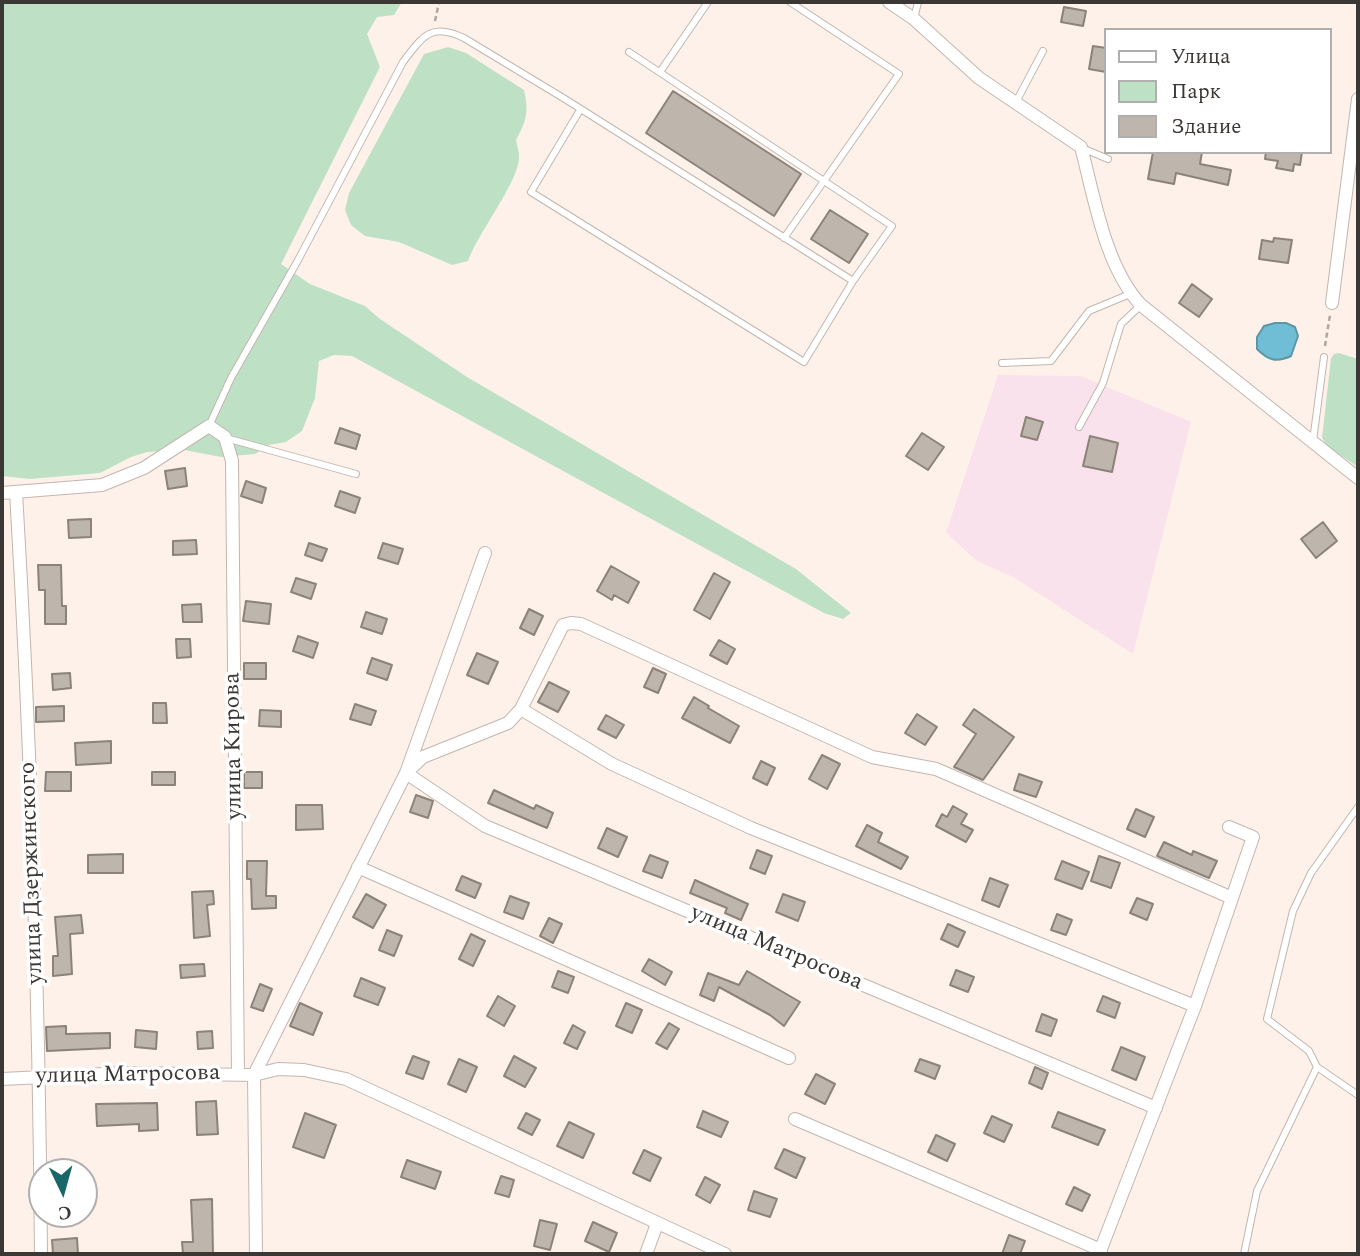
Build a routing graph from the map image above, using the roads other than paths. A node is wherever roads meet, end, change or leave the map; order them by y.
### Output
1 (708, 2) edge
2 (790, 2) edge
3 (890, 2) edge
4 (918, 2) edge
5 (914, 19) junction
6 (1043, 51) dead end
7 (629, 52) dead end
8 (660, 72) junction
9 (1358, 99) edge
10 (1016, 102) junction
11 (580, 110) junction
12 (1081, 147) junction
13 (1108, 159) dead end
14 (824, 181) junction
15 (784, 238) junction
16 (853, 281) junction
17 (1130, 294) junction
18 (1332, 303) road end
19 (1140, 305) junction
20 (1324, 357) road end
21 (1002, 363) dead end
22 (209, 426) junction
23 (1079, 427) dead end
24 (225, 437) junction
25 (1312, 443) junction
26 (356, 474) dead end
27 (1358, 478) edge
28 (16, 492) junction
29 (2, 493) edge
30 (485, 553) dead end
31 (521, 709) junction
32 (406, 772) junction
33 (1358, 807) edge
34 (1229, 827) dead end
35 (358, 867) junction
36 (1232, 898) junction
37 (1195, 1006) junction
38 (789, 1058) dead end
39 (1317, 1066) junction
40 (238, 1074) junction
41 (254, 1074) junction
42 (39, 1078) junction
43 (2, 1079) edge
44 (1358, 1095) edge
45 (1156, 1108) junction
46 (795, 1119) dead end
47 (657, 1224) junction
48 (1100, 1252) edge
49 (41, 1254) edge
50 (256, 1254) edge
51 (646, 1254) edge
52 (724, 1254) edge
53 (1244, 1254) edge

1 - 8 lane
2 - 14 lane
3 - 5 street
4 - 5 lane
5 - 10 street
6 - 10 lane
7 - 8 lane
8 - 14 lane
9 - 18 street
10 - 12 street
11 - 15 lane
11 - 16 lane
11 - 22 lane
12 - 13 lane
12 - 17 street
14 - 15 lane
14 - 16 lane
15 - 16 lane
17 - 19 street
17 - 21 lane
19 - 23 lane
19 - 25 street
20 - 25 lane
22 - 24 street
22 - 28 street
24 - 26 lane
24 - 40 street, улица Кирова
25 - 27 street
28 - 29 street
28 - 42 street, улица Дзержинского
30 - 32 street, улица Матросова
31 - 32 street, улица Матросова
31 - 36 street, улица Матросова
31 - 37 street
32 - 35 street, улица Матросова
32 - 45 street, улица Матросова
33 - 39 lane
34 - 36 street
35 - 38 street
35 - 41 street, улица Матросова
36 - 37 street
37 - 45 street
39 - 44 lane
39 - 53 lane
40 - 41 street, улица Матросова
40 - 42 street, улица Матросова
41 - 47 street, улица Матросова
41 - 50 street
42 - 43 street, улица Матросова
42 - 49 street, улица Дзержинского
45 - 48 street
46 - 48 street
47 - 51 street
47 - 52 street, улица Матросова

